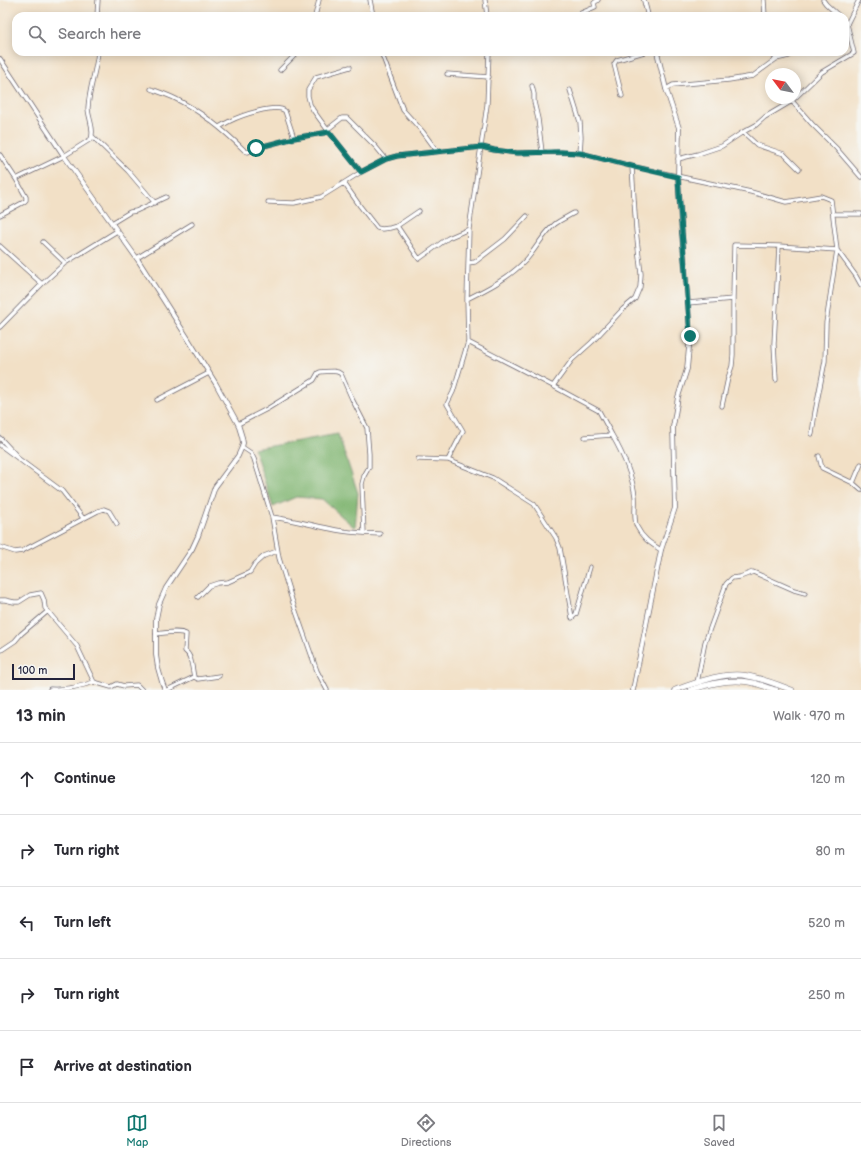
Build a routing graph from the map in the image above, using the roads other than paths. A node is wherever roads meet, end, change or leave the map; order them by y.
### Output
1 (98, 0) edge
2 (319, 0) edge
3 (370, 0) edge
4 (485, 0) edge
5 (598, 0) edge
6 (644, 0) edge
7 (764, 0) edge
8 (823, 0) edge
9 (859, 0) edge
10 (97, 12) edge
11 (316, 12) edge
12 (372, 12) edge
13 (486, 12) edge
14 (583, 12) edge
15 (647, 12) edge
16 (766, 12) edge
17 (835, 12) edge
18 (849, 18) edge
19 (849, 34) edge
20 (98, 56) edge
21 (294, 56) edge
22 (383, 56) edge
23 (489, 56) edge
24 (630, 56) edge
25 (658, 56) edge
26 (774, 56) edge
27 (788, 56) dead end
28 (849, 56) edge
29 (849, 56) edge
30 (0, 59) edge
31 (776, 59) junction
32 (350, 67) dead end
33 (280, 70) dead end
34 (447, 74) dead end
35 (489, 77) junction
36 (532, 86) dead end
37 (151, 89) dead end
38 (666, 89) junction
39 (570, 90) dead end
40 (801, 92) edge
41 (622, 96) dead end
42 (787, 104) edge
43 (795, 104) edge
44 (219, 128) junction
45 (328, 130) junction
46 (742, 132) junction
47 (92, 136) junction
48 (294, 138) junction
49 (482, 147) junction
50 (437, 151) junction
51 (542, 152) junction
52 (580, 153) junction
53 (0, 154) edge
54 (64, 156) junction
55 (386, 159) junction
56 (678, 159) junction
57 (632, 167) junction
58 (799, 169) dead end
59 (361, 172) junction
60 (678, 177) junction
61 (861, 177) edge
62 (16, 179) junction
63 (344, 183) junction
64 (166, 197) dead end
65 (268, 202) dead end
66 (155, 203) junction
67 (419, 211) dead end
68 (574, 213) dead end
69 (833, 214) junction
70 (861, 214) edge
71 (0, 216) edge
72 (527, 216) dead end
73 (112, 223) junction
74 (192, 224) dead end
75 (397, 226) junction
76 (469, 229) junction
77 (117, 231) junction
78 (44, 242) dead end
79 (0, 246) edge
80 (779, 246) junction
81 (837, 250) junction
82 (136, 258) junction
83 (65, 263) junction
84 (468, 263) junction
85 (42, 284) junction
86 (861, 285) edge
87 (467, 299) junction
88 (733, 299) junction
89 (688, 303) junction
90 (0, 327) edge
91 (468, 342) junction
92 (209, 373) junction
93 (776, 380) dead end
94 (553, 386) junction
95 (157, 400) dead end
96 (722, 406) dead end
97 (238, 424) junction
98 (812, 434) dead end
99 (612, 435) junction
100 (585, 437) dead end
101 (0, 438) edge
102 (0, 445) edge
103 (242, 447) junction
104 (819, 456) dead end
105 (418, 458) dead end
106 (448, 460) junction
107 (24, 462) junction
108 (861, 464) edge
109 (853, 483) junction
110 (861, 490) edge
111 (83, 518) junction
112 (272, 518) junction
113 (117, 524) dead end
114 (364, 533) junction
115 (380, 534) dead end
116 (0, 547) edge
117 (661, 550) junction
118 (277, 551) junction
119 (590, 567) dead end
120 (805, 593) dead end
121 (198, 597) dead end
122 (0, 600) edge
123 (48, 611) junction
124 (156, 634) junction
125 (0, 650) edge
126 (219, 676) dead end
127 (194, 677) junction
128 (94, 682) junction
129 (697, 683) junction
130 (50, 689) edge
131 (142, 690) edge
132 (166, 690) edge
133 (327, 690) edge
134 (633, 690) edge
135 (675, 690) edge
136 (691, 690) edge
137 (776, 690) edge
138 (792, 690) edge

1 - 10 street
2 - 11 street
3 - 12 street
4 - 13 street
5 - 14 street
6 - 15 street
7 - 16 street
8 - 17 street
9 - 18 street
19 - 29 street
20 - 47 street
21 - 33 street
22 - 50 street
23 - 35 street
24 - 41 street
25 - 38 street
26 - 31 street
27 - 31 street
28 - 40 street
30 - 54 street
31 - 38 street
32 - 45 street
34 - 35 street
35 - 49 street
36 - 51 street
37 - 44 street
38 - 56 street
39 - 52 street
42 - 46 street
43 - 61 street
44 - 48 street
44 - 48 street
45 - 48 street
45 - 55 street
45 - 59 street
46 - 56 street
46 - 58 street
47 - 54 street
47 - 66 street
49 - 50 street
49 - 51 street
49 - 76 street
50 - 55 street
51 - 52 street
52 - 57 street
53 - 62 street
54 - 62 street
54 - 73 street
55 - 59 street
56 - 60 street
57 - 60 street
57 - 94 street
59 - 63 street
60 - 69 street
60 - 89 street
62 - 71 street
63 - 65 street
63 - 75 street
64 - 66 street
66 - 73 street
67 - 75 street
68 - 87 street
69 - 70 street
69 - 81 street
72 - 84 street
73 - 77 street
74 - 82 street
75 - 76 street
76 - 84 street
77 - 82 street
77 - 83 street
78 - 83 street
79 - 85 street
80 - 81 street
80 - 88 street
80 - 93 street
81 - 86 street
81 - 98 street
82 - 92 street
83 - 85 street
84 - 87 street
85 - 90 street
87 - 91 street
88 - 89 street
88 - 96 street
89 - 117 street
91 - 94 street
91 - 106 street
92 - 95 street
92 - 97 street
94 - 99 street
97 - 103 street
97 - 114 street
99 - 100 street
99 - 117 street
101 - 107 street
102 - 107 street
103 - 112 street
103 - 124 street
104 - 109 street
105 - 106 street
106 - 119 street
107 - 111 street
108 - 109 street
109 - 110 street
111 - 113 street
111 - 116 street
112 - 114 street
112 - 118 street
114 - 115 street
117 - 134 street
118 - 121 street
118 - 133 street
120 - 129 street
122 - 123 street
123 - 125 street
123 - 128 street
124 - 127 street
124 - 132 street
126 - 127 street
127 - 132 street
128 - 130 street
128 - 131 street
129 - 135 main road
129 - 138 main road
136 - 137 main road

